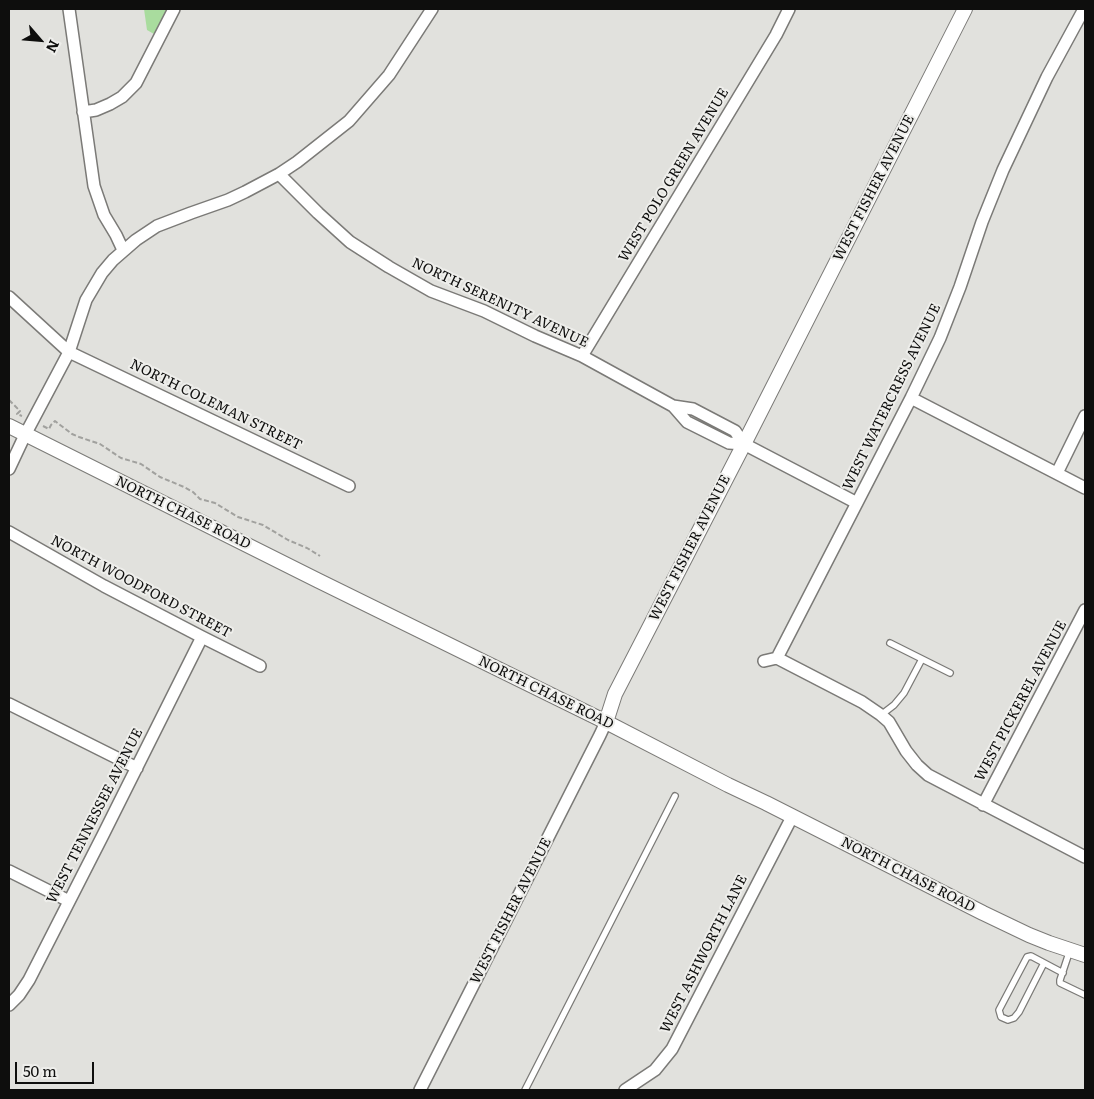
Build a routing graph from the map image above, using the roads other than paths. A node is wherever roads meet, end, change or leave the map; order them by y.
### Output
1 (69, 9) edge
2 (174, 9) edge
3 (432, 9) edge
4 (789, 9) edge
5 (965, 9) edge
6 (1084, 9) edge
7 (83, 112) junction
8 (279, 174) junction
9 (123, 250) junction
10 (9, 297) edge
11 (69, 352) junction
12 (582, 356) junction
13 (911, 398) junction
14 (1085, 416) edge
15 (9, 426) edge
16 (25, 435) junction
17 (744, 444) junction
18 (9, 469) edge
19 (1057, 473) junction
20 (349, 486) dead end
21 (1085, 488) edge
22 (857, 502) junction
23 (9, 532) edge
24 (1085, 610) edge
25 (202, 637) junction
26 (890, 643) dead end
27 (777, 658) junction
28 (922, 659) junction
29 (764, 661) dead end
30 (260, 666) dead end
31 (950, 673) dead end
32 (9, 704) edge
33 (881, 715) junction
34 (606, 722) junction
35 (137, 768) junction
36 (675, 796) dead end
37 (984, 805) junction
38 (792, 817) junction
39 (1085, 858) edge
40 (9, 871) edge
41 (69, 901) junction
42 (1070, 950) junction
43 (1085, 955) edge
44 (1044, 963) junction
45 (1063, 973) junction
46 (1085, 995) edge
47 (9, 1005) edge
48 (420, 1090) edge
49 (525, 1090) edge
50 (625, 1090) edge

1 - 7 street
2 - 7 street
3 - 8 street
4 - 12 street, WEST POLO GREEN AVENUE
5 - 17 street, WEST FISHER AVENUE
6 - 13 street, WEST WATERCRESS AVENUE
7 - 9 street
8 - 9 street
8 - 12 street, NORTH SERENITY AVENUE
9 - 11 street
10 - 11 street, NORTH COLEMAN STREET
11 - 16 street
11 - 20 street, NORTH COLEMAN STREET
12 - 17 street, NORTH SERENITY AVENUE
13 - 19 street
13 - 22 street, WEST WATERCRESS AVENUE
14 - 19 street
15 - 16 street, NORTH CHASE ROAD
16 - 18 street
16 - 34 street, NORTH CHASE ROAD
17 - 22 street, NORTH SERENITY AVENUE
17 - 34 street, WEST FISHER AVENUE
19 - 21 street
22 - 27 street, WEST WATERCRESS AVENUE
23 - 25 street, NORTH WOODFORD STREET
24 - 37 street, WEST PICKEREL AVENUE
25 - 30 street, NORTH WOODFORD STREET
25 - 35 street, WEST TENNESSEE AVENUE
26 - 28 lane
27 - 29 street
27 - 33 street
28 - 31 lane
28 - 33 lane
32 - 35 street
33 - 37 street
34 - 38 street, NORTH CHASE ROAD
34 - 48 street, WEST FISHER AVENUE
35 - 41 street, WEST TENNESSEE AVENUE
36 - 49 lane
37 - 39 street
38 - 42 street, NORTH CHASE ROAD
38 - 50 street, WEST ASHWORTH LANE
40 - 41 street
41 - 47 street, WEST TENNESSEE AVENUE
42 - 43 street, NORTH CHASE ROAD
42 - 45 lane
44 - 44 lane
44 - 45 lane
45 - 46 lane

